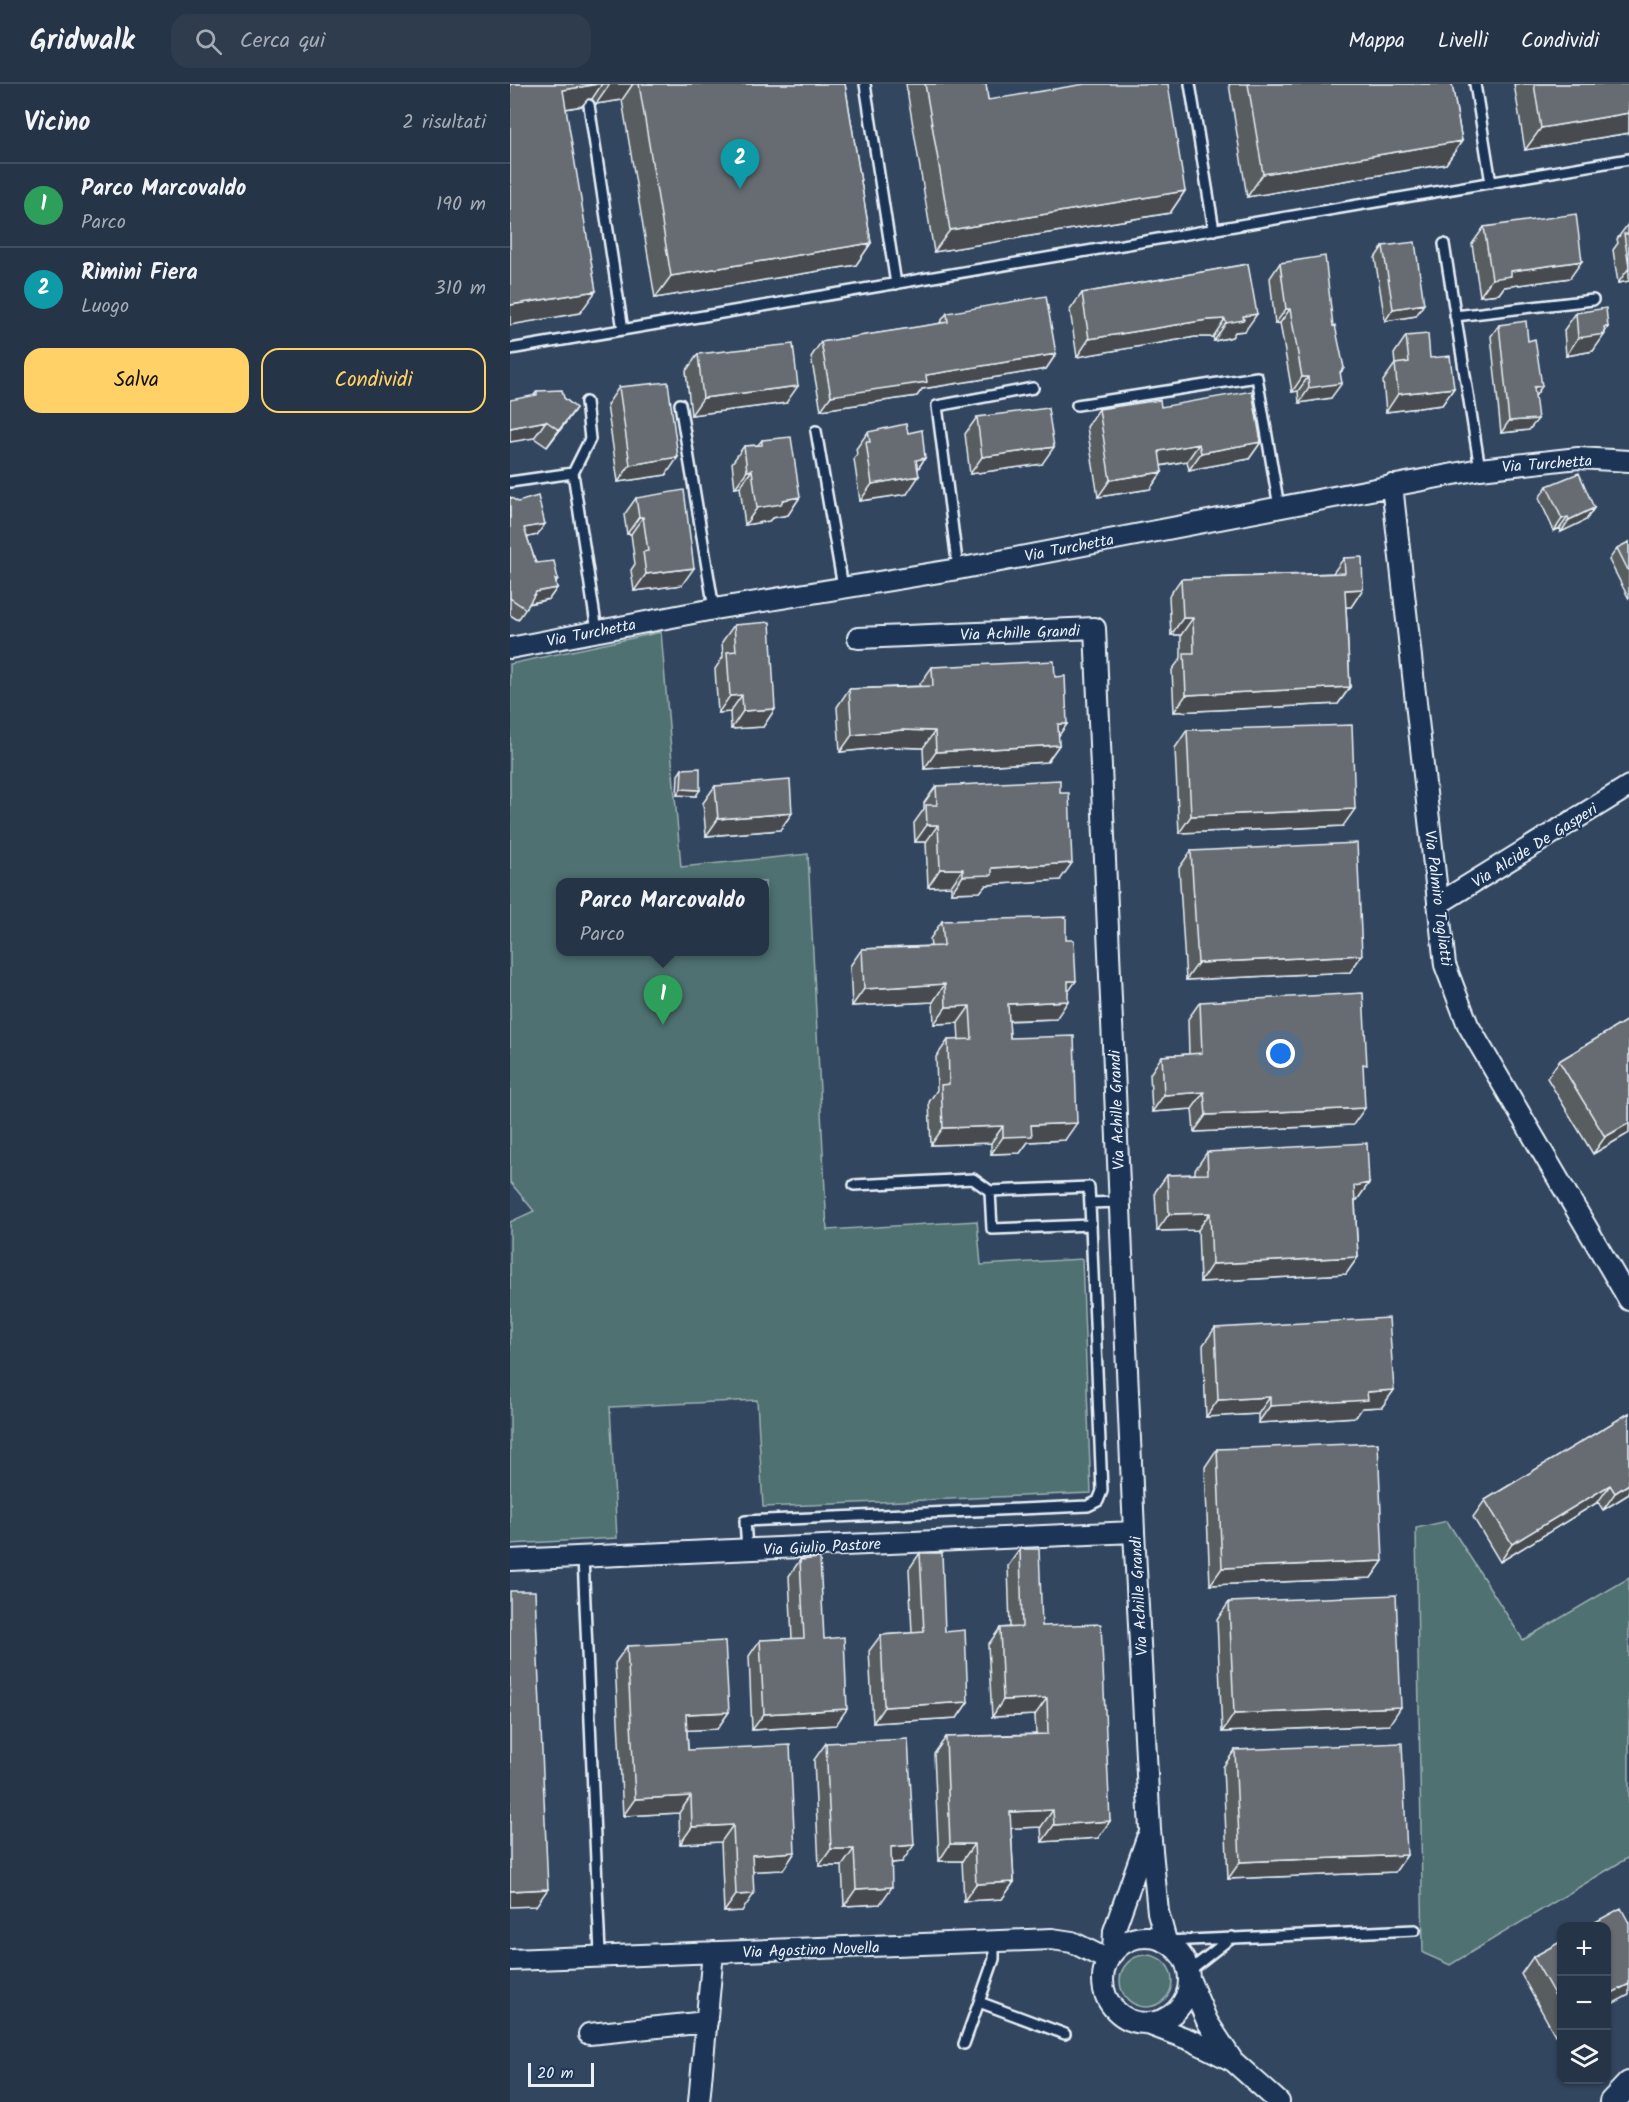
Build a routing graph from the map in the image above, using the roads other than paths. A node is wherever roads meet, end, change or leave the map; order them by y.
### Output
1 (865, 84) edge
2 (1190, 84) edge
3 (1474, 84) edge
4 (589, 105) edge
5 (1629, 159) edge
6 (1491, 183) junction
7 (1214, 230) junction
8 (1444, 244) dead end
9 (896, 284) junction
10 (1593, 300) dead end
11 (1455, 316) junction
12 (623, 330) junction
13 (510, 349) edge
14 (1033, 388) dead end
15 (586, 402) dead end
16 (680, 404) dead end
17 (1077, 405) dead end
18 (816, 431) dead end
19 (1629, 461) edge
20 (1480, 469) junction
21 (573, 473) junction
22 (510, 482) edge
23 (1392, 486) junction
24 (1279, 507) junction
25 (958, 569) junction
26 (843, 587) junction
27 (714, 609) junction
28 (597, 631) junction
29 (858, 638) dead end
30 (510, 648) edge
31 (1629, 786) edge
32 (1438, 904) junction
33 (854, 1185) dead end
34 (990, 1191) junction
35 (1120, 1202) junction
36 (1090, 1203) junction
37 (1091, 1225) junction
38 (1629, 1300) edge
39 (1134, 1532) junction
40 (747, 1549) junction
41 (583, 1557) junction
42 (510, 1560) edge
43 (1150, 1830) junction
44 (1415, 1930) dead end
45 (1232, 1937) junction
46 (1166, 1941) junction
47 (994, 1942) junction
48 (713, 1952) junction
49 (600, 1954) junction
50 (1110, 1956) junction
51 (510, 1960) edge
52 (1189, 1976) junction
53 (979, 2002) junction
54 (707, 2022) junction
55 (1145, 2023) junction
56 (589, 2034) dead end
57 (1065, 2034) dead end
58 (964, 2044) dead end
59 (1233, 2061) junction
60 (1629, 2084) edge
61 (699, 2102) edge
62 (1279, 2102) edge
63 (1612, 2102) edge

1 - 9 lane
2 - 7 lane
3 - 6 lane
4 - 12 lane
5 - 6 lane
6 - 7 lane
7 - 9 lane
8 - 11 lane
9 - 12 lane
10 - 11 lane
11 - 20 lane
12 - 13 lane
14 - 25 lane
15 - 21 lane
16 - 27 lane
17 - 24 lane
18 - 26 lane
19 - 20 street, Via Turchetta
20 - 23 street, Via Turchetta
21 - 22 lane
21 - 28 lane
23 - 24 street, Via Turchetta
23 - 32 street, Via Palmiro Togliatti
24 - 25 street, Via Turchetta
25 - 26 street, Via Turchetta
26 - 27 street, Via Turchetta
27 - 28 street, Via Turchetta
28 - 30 street, Via Turchetta
29 - 35 street, Via Achille Grandi
31 - 32 street, Via Alcide De Gasperi
32 - 38 street, Via Palmiro Togliatti
33 - 34 lane
34 - 36 lane
34 - 37 lane
35 - 36 lane
35 - 39 street, Via Achille Grandi
36 - 37 lane
37 - 40 lane
39 - 40 street, Via Giulio Pastore
39 - 43 street, Via Achille Grandi
40 - 41 street, Via Giulio Pastore
41 - 42 street, Via Giulio Pastore
41 - 49 lane
43 - 46 street, Via Achille Grandi
43 - 50 street, Via Achille Grandi
44 - 45 lane
45 - 46 lane
45 - 52 lane
46 - 50 street
46 - 52 street, Via Achille Grandi
47 - 48 street, Via Agostino Novella
47 - 50 street, Via Agostino Novella
47 - 53 lane
48 - 49 street, Via Agostino Novella
48 - 54 street
49 - 51 street, Via Agostino Novella
50 - 55 street, Via Achille Grandi
52 - 55 street
52 - 59 street, Via Achille Grandi
53 - 57 lane
53 - 58 lane
54 - 56 street
54 - 61 street
55 - 59 street, Via Achille Grandi
59 - 62 street, Via Achille Grandi
60 - 63 street

